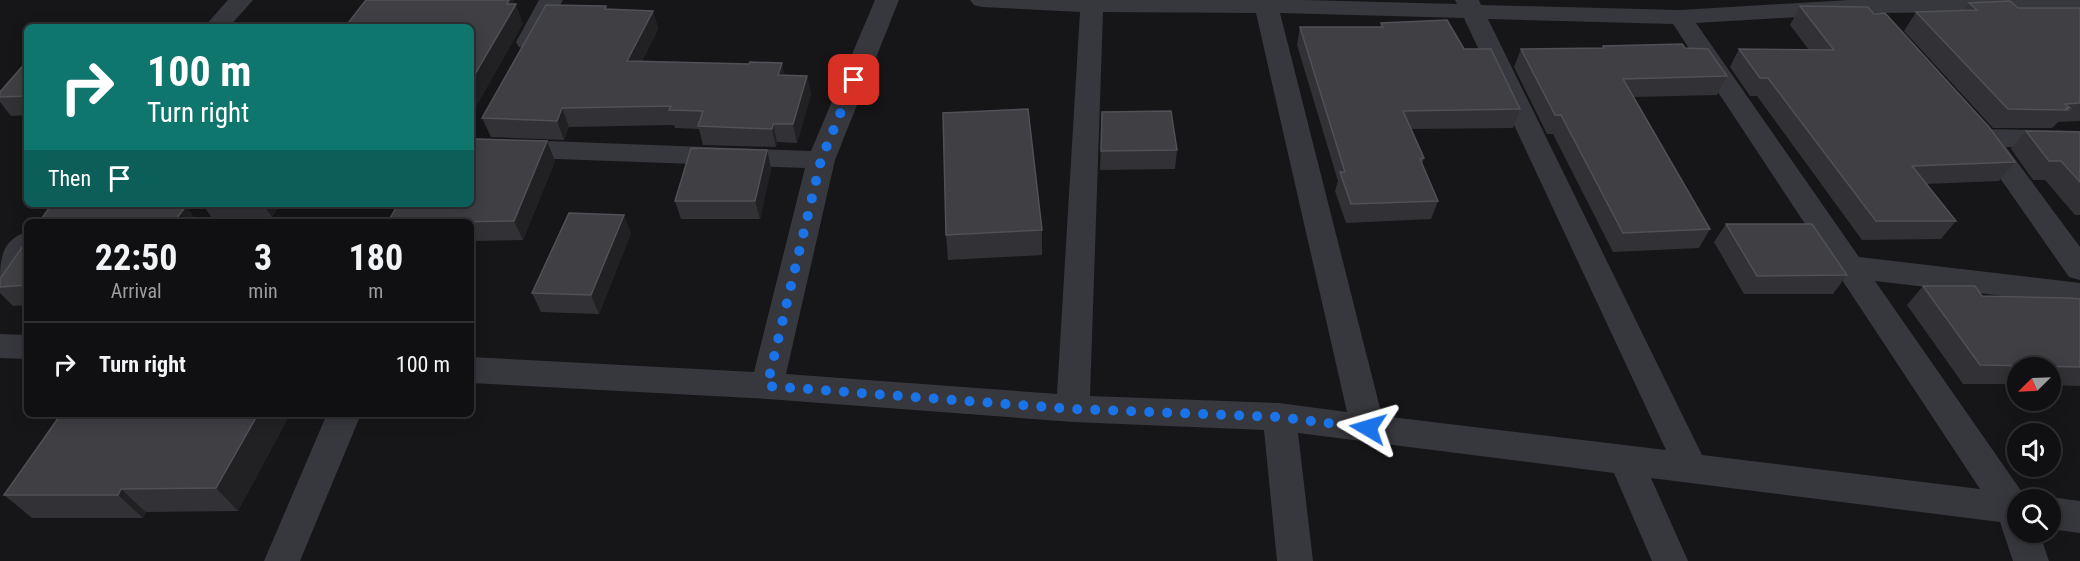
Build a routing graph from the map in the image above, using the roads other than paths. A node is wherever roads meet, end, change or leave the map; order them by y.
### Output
1 (241, 0) edge
2 (551, 0) edge
3 (887, 0) edge
4 (982, 0) edge
5 (1054, 2) edge
6 (2080, 2) edge
7 (2015, 3) edge
8 (1092, 5) junction
9 (1266, 6) junction
10 (1866, 6) junction
11 (1471, 7) edge
12 (1680, 17) junction
13 (219, 24) edge
14 (1889, 32) edge
15 (517, 62) edge
16 (475, 138) edge
17 (2080, 140) edge
18 (821, 160) junction
19 (24, 246) edge
20 (1850, 267) junction
21 (2080, 269) edge
22 (0, 275) edge
23 (2080, 294) edge
24 (0, 346) edge
25 (24, 347) edge
26 (474, 370) edge
27 (767, 386) junction
28 (1073, 409) junction
29 (343, 417) edge
30 (1279, 417) junction
31 (1368, 428) junction
32 (1626, 460) junction
33 (1691, 468) junction
34 (2007, 502) edge
35 (2061, 514) edge
36 (2007, 515) edge
37 (2080, 517) edge
38 (2025, 543) edge
39 (282, 561) edge
40 (1295, 561) edge
41 (1670, 561) edge
42 (2031, 561) edge

1 - 13 street
2 - 15 street
3 - 18 street
4 - 5 street
5 - 8 street
6 - 7 street
7 - 10 street
8 - 9 street
8 - 28 street
9 - 11 street
9 - 31 street
10 - 12 street
10 - 14 street
11 - 12 street
11 - 33 street
12 - 20 street
16 - 18 street
17 - 21 street
18 - 27 street
19 - 22 street
20 - 23 street
20 - 34 street
24 - 25 street
26 - 27 street
27 - 28 street
28 - 30 street
29 - 39 street
30 - 31 street
30 - 40 street
31 - 32 street
32 - 33 street
32 - 41 street
33 - 36 street
35 - 37 street
38 - 42 street

